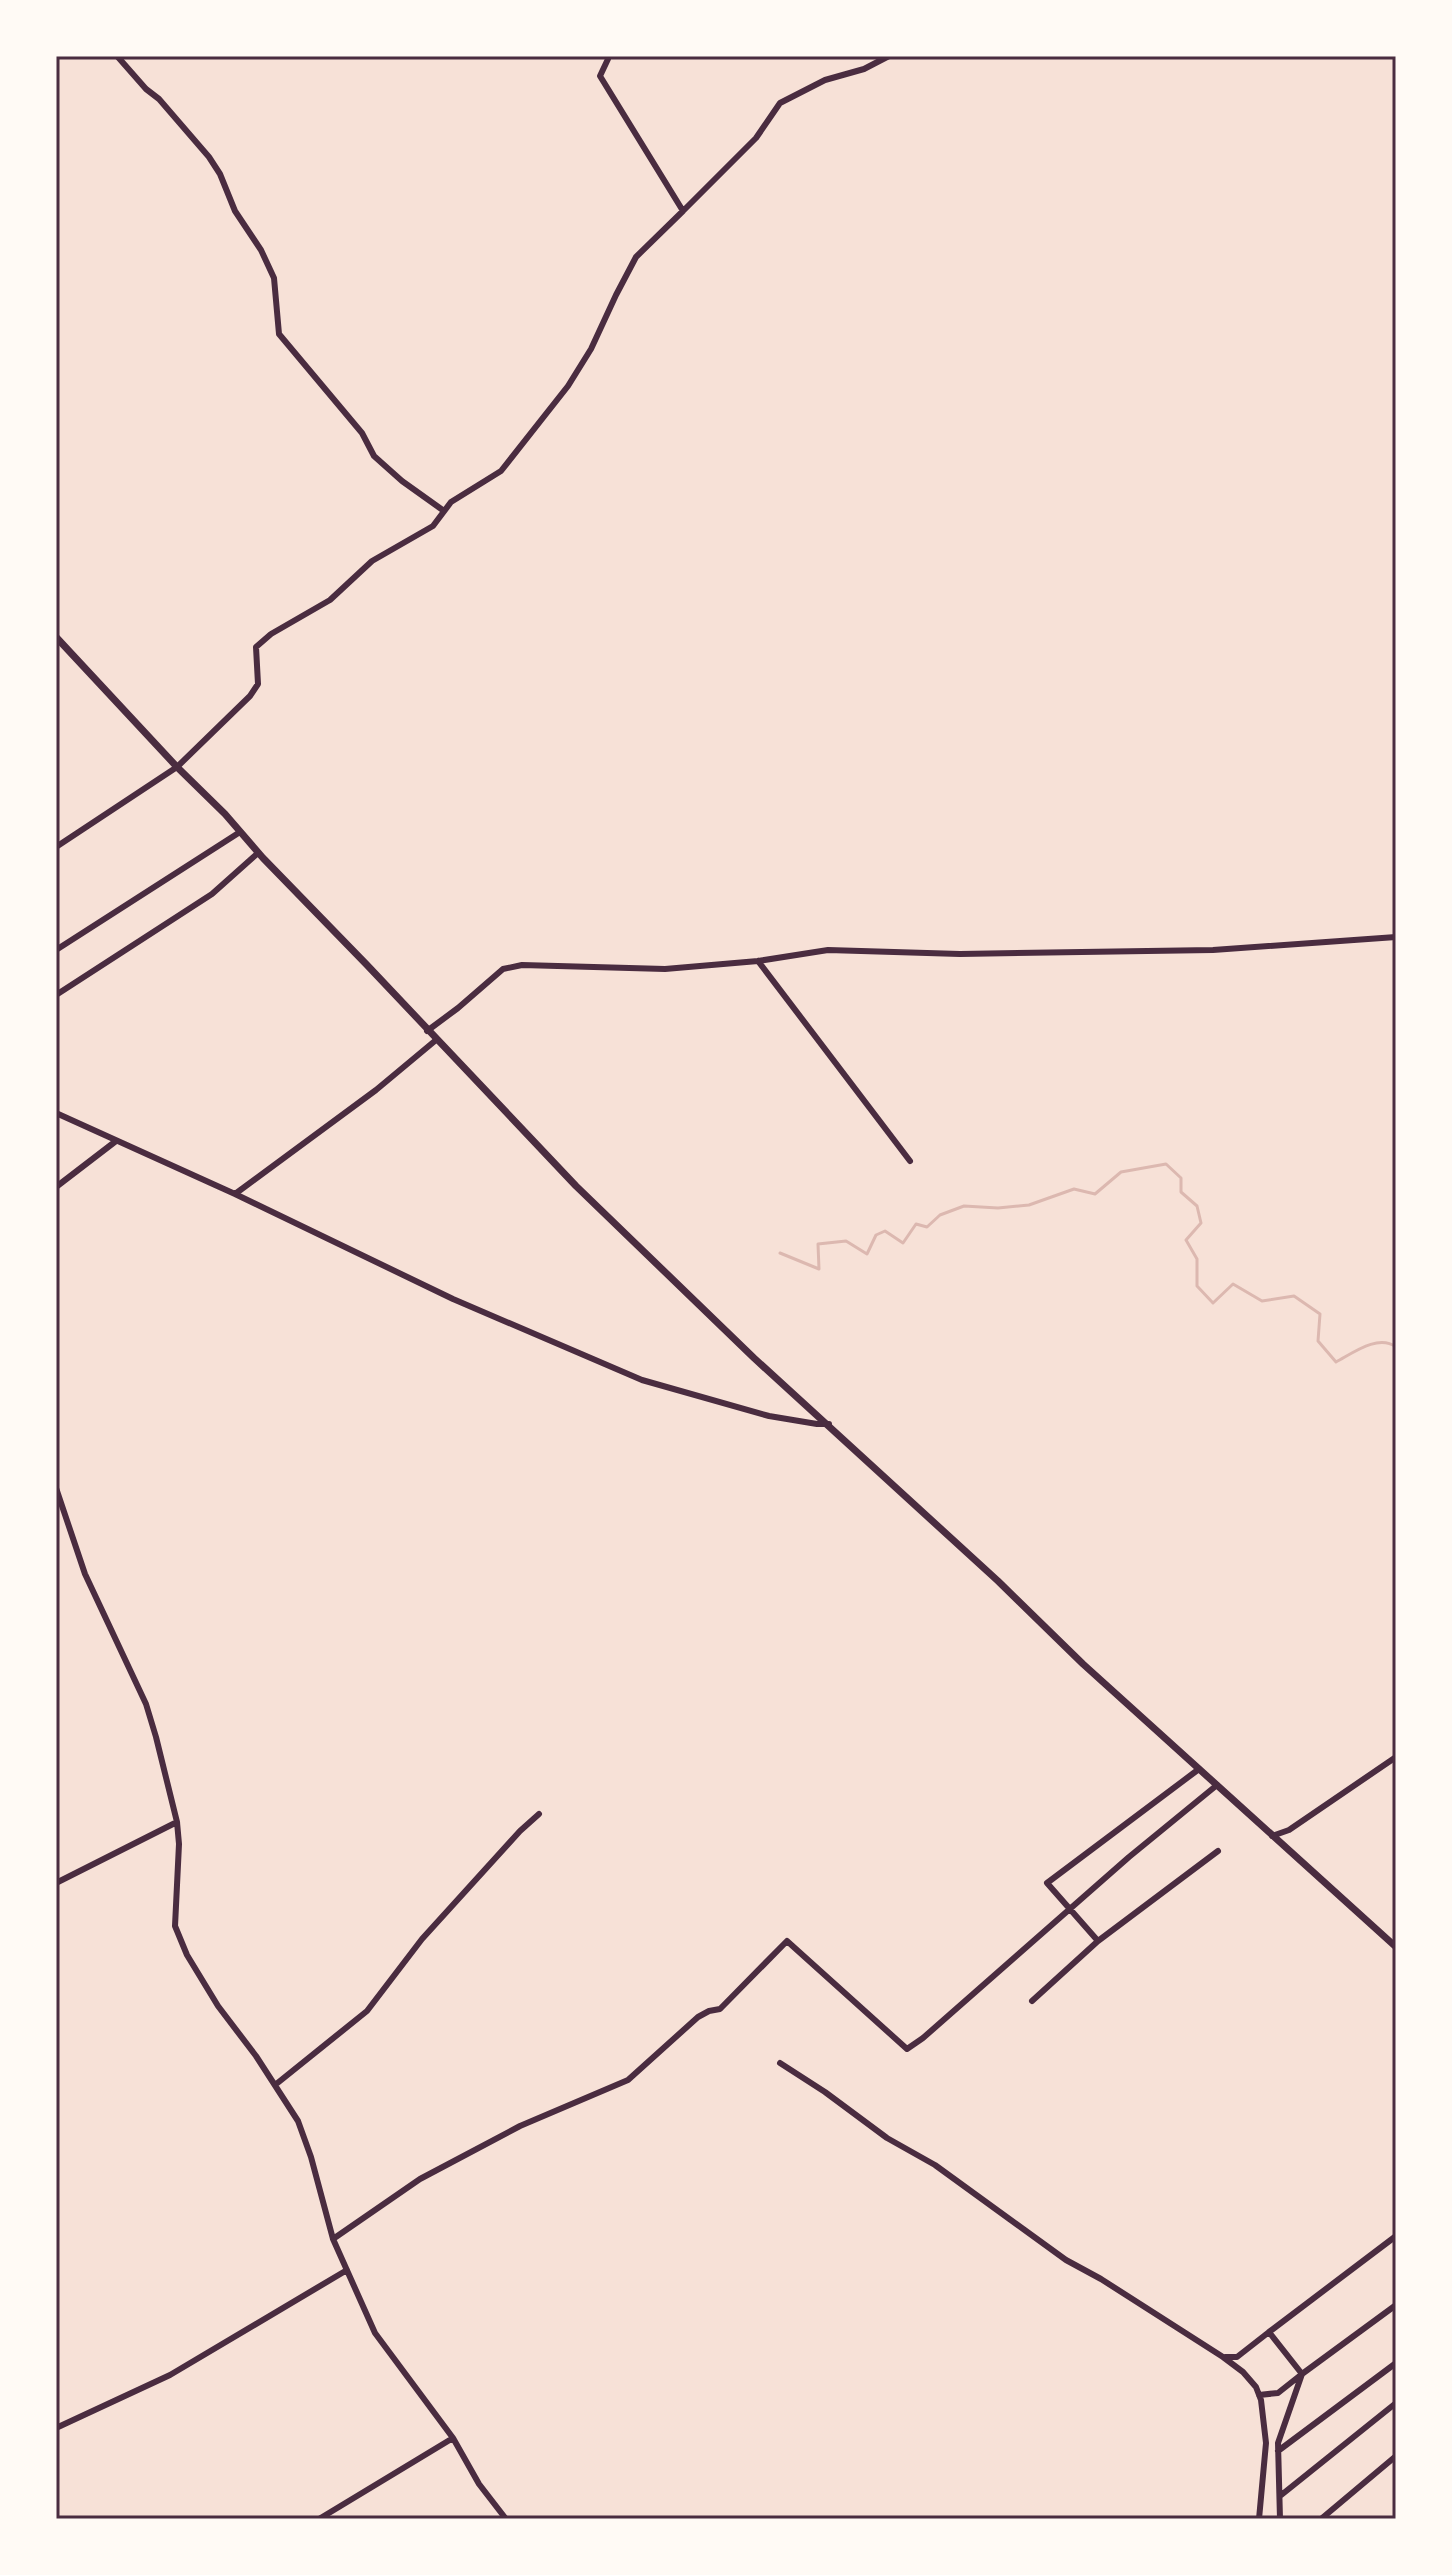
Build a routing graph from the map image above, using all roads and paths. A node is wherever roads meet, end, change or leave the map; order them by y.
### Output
1 (117, 56) edge
2 (606, 56) edge
3 (889, 56) edge
4 (683, 211) junction
5 (444, 511) junction
6 (56, 637) edge
7 (177, 767) junction
8 (240, 832) junction
9 (56, 847) edge
10 (258, 853) junction
11 (1396, 937) edge
12 (56, 950) edge
13 (758, 961) junction
14 (56, 995) edge
15 (427, 1031) junction
16 (436, 1040) junction
17 (56, 1113) edge
18 (116, 1141) junction
19 (910, 1161) dead end
20 (56, 1187) edge
21 (235, 1194) junction
22 (829, 1424) junction
23 (56, 1488) edge
24 (1396, 1757) edge
25 (1199, 1769) junction
26 (1217, 1785) junction
27 (539, 1814) dead end
28 (177, 1822) junction
29 (1272, 1836) junction
30 (1218, 1851) dead end
31 (56, 1883) edge
32 (1070, 1909) junction
33 (1098, 1941) junction
34 (1396, 1947) edge
35 (1032, 2001) dead end
36 (780, 2063) dead end
37 (275, 2085) junction
38 (333, 2239) junction
39 (1395, 2239) edge
40 (347, 2270) junction
41 (1396, 2305) edge
42 (1269, 2332) junction
43 (1223, 2357) junction
44 (1396, 2363) edge
45 (1302, 2374) junction
46 (1259, 2395) junction
47 (1396, 2403) edge
48 (56, 2428) edge
49 (453, 2438) junction
50 (1278, 2451) junction
51 (1396, 2456) edge
52 (1279, 2496) junction
53 (319, 2519) edge
54 (506, 2519) edge
55 (1259, 2519) edge
56 (1280, 2519) edge
57 (1321, 2519) edge

1 - 5 street
2 - 4 street
3 - 4 street
4 - 5 street
5 - 7 street
6 - 7 street
7 - 8 street
7 - 9 street
8 - 10 street
8 - 12 street
10 - 14 street
10 - 15 street
11 - 13 street
13 - 15 street
13 - 19 street
15 - 16 street
16 - 21 street
16 - 22 street
17 - 18 street
18 - 20 street
18 - 21 street
21 - 22 street
22 - 25 street
23 - 28 street
24 - 29 street
25 - 26 street
25 - 32 street
26 - 29 street
26 - 32 street
27 - 37 street
28 - 31 street
28 - 37 street
29 - 34 street
30 - 33 street
32 - 33 street
32 - 38 street
33 - 35 street
36 - 43 street
37 - 38 street
38 - 40 street
39 - 42 street
40 - 48 street
40 - 49 street
41 - 45 street
42 - 43 street
42 - 45 street
43 - 46 street
44 - 50 street
45 - 46 street
45 - 50 street
46 - 55 street
47 - 52 street
49 - 53 street
49 - 54 street
50 - 52 street
51 - 57 street
52 - 56 street

